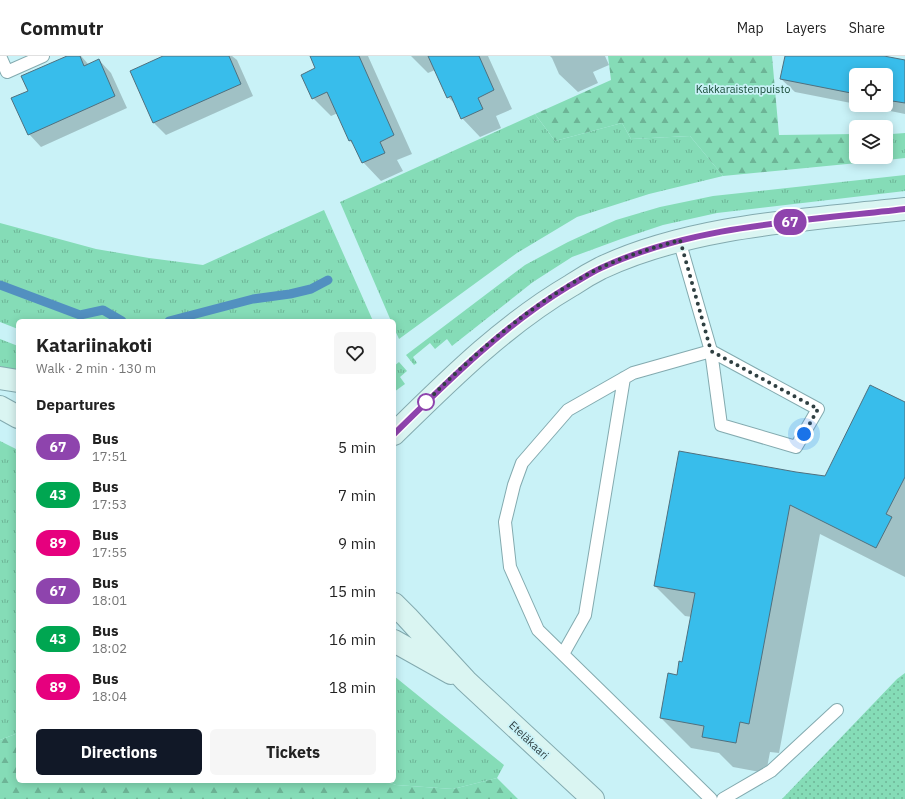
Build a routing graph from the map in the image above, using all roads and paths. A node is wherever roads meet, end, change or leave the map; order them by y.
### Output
1 (0, 56) edge
2 (43, 56) edge
3 (905, 209) edge
4 (680, 240) junction
5 (711, 351) junction
6 (0, 378) edge
7 (624, 378) junction
8 (16, 381) edge
9 (0, 407) edge
10 (16, 416) edge
11 (396, 432) edge
12 (396, 606) edge
13 (396, 642) edge
14 (563, 654) junction
15 (466, 681) junction
16 (837, 710) dead end
17 (593, 799) edge
18 (711, 799) edge
19 (723, 799) edge

1 - 2 lane
3 - 4 street
4 - 5 lane
4 - 11 street
5 - 5 lane
5 - 7 lane
6 - 8 street
7 - 14 lane
7 - 14 lane
9 - 10 street
12 - 15 street, Eteläkaari
13 - 15 street, Eteläkaari
14 - 18 lane
15 - 17 street, Eteläkaari
16 - 19 lane

